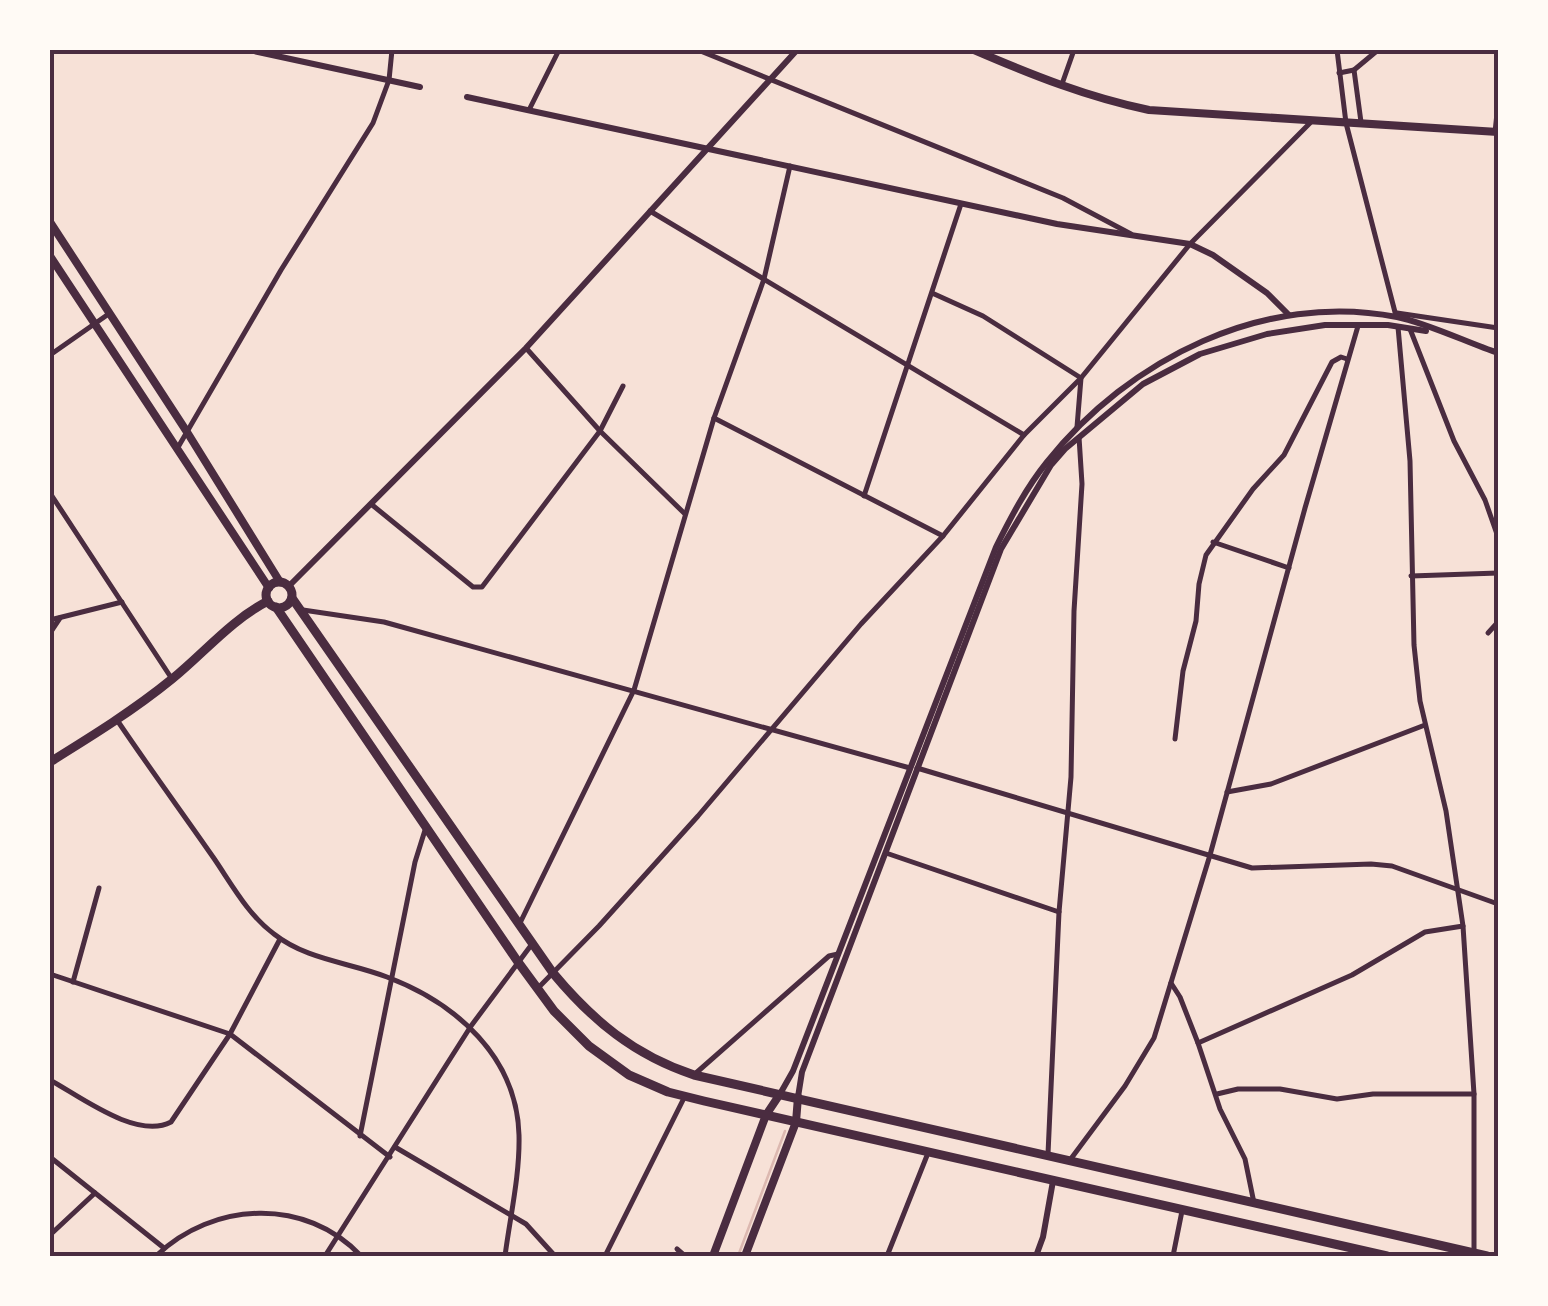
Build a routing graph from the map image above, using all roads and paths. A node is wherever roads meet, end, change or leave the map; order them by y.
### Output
1 (250, 50) edge
2 (392, 50) edge
3 (559, 50) edge
4 (698, 50) edge
5 (797, 50) edge
6 (974, 50) edge
7 (1074, 50) edge
8 (1338, 50) edge
9 (1378, 50) edge
10 (1354, 70) junction
11 (1338, 73) junction
12 (389, 80) junction
13 (770, 80) junction
14 (420, 86) dead end
15 (1061, 87) junction
16 (466, 96) dead end
17 (1498, 104) edge
18 (529, 110) junction
19 (1312, 121) junction
20 (1346, 124) junction
21 (1361, 124) junction
22 (1496, 132) edge
23 (709, 146) junction
24 (790, 166) junction
25 (962, 203) junction
26 (650, 211) junction
27 (50, 222) edge
28 (1134, 236) junction
29 (1190, 244) junction
30 (50, 256) edge
31 (764, 280) junction
32 (932, 292) junction
33 (110, 313) junction
34 (1290, 316) junction
35 (1397, 319) junction
36 (95, 324) junction
37 (1359, 325) junction
38 (1498, 328) edge
39 (1410, 329) junction
40 (1438, 332) junction
41 (526, 348) junction
42 (1498, 353) edge
43 (50, 356) edge
44 (1347, 359) junction
45 (907, 365) junction
46 (1081, 378) junction
47 (623, 386) dead end
48 (714, 418) junction
49 (600, 431) junction
50 (188, 432) junction
51 (1078, 433) junction
52 (1024, 435) junction
53 (177, 450) junction
54 (50, 493) edge
55 (864, 496) junction
56 (370, 504) junction
57 (684, 513) junction
58 (943, 536) junction
59 (1498, 537) edge
60 (1213, 542) junction
61 (1288, 568) junction
62 (1498, 573) edge
63 (1411, 576) junction
64 (284, 584) junction
65 (268, 588) junction
66 (292, 598) junction
67 (122, 602) junction
68 (272, 604) junction
69 (302, 610) junction
70 (60, 618) junction
71 (50, 620) edge
72 (1498, 622) edge
73 (50, 633) edge
74 (1488, 633) dead end
75 (172, 679) junction
76 (634, 690) junction
77 (117, 720) junction
78 (1424, 725) junction
79 (772, 728) junction
80 (1174, 739) dead end
81 (50, 762) edge
82 (913, 768) junction
83 (1227, 792) junction
84 (1069, 813) junction
85 (426, 827) junction
86 (886, 853) junction
87 (1210, 855) junction
88 (98, 888) dead end
89 (1456, 888) junction
90 (1498, 904) edge
91 (1059, 912) junction
92 (518, 926) junction
93 (1463, 926) junction
94 (280, 939) junction
95 (532, 944) junction
96 (838, 954) junction
97 (518, 962) junction
98 (553, 973) junction
99 (50, 974) edge
100 (392, 978) junction
101 (73, 982) junction
102 (1170, 983) junction
103 (537, 988) junction
104 (471, 1026) junction
105 (230, 1034) junction
106 (1198, 1043) junction
107 (797, 1072) junction
108 (694, 1075) junction
109 (50, 1080) edge
110 (780, 1094) junction
111 (1217, 1094) junction
112 (1474, 1094) junction
113 (684, 1096) junction
114 (798, 1098) junction
115 (766, 1115) junction
116 (796, 1122) junction
117 (360, 1136) junction
118 (395, 1147) junction
119 (928, 1153) junction
120 (390, 1156) junction
121 (50, 1157) edge
122 (1048, 1158) junction
123 (1069, 1162) junction
124 (1053, 1182) junction
125 (95, 1193) junction
126 (1254, 1204) junction
127 (1182, 1210) junction
128 (511, 1214) junction
129 (50, 1235) edge
130 (340, 1236) junction
131 (164, 1248) junction
132 (677, 1249) dead end
133 (1474, 1253) junction
134 (156, 1256) edge
135 (325, 1256) edge
136 (361, 1256) edge
137 (505, 1256) edge
138 (555, 1256) edge
139 (605, 1256) edge
140 (685, 1256) edge
141 (712, 1256) edge
142 (745, 1256) edge
143 (887, 1256) edge
144 (1036, 1256) edge
145 (1173, 1256) edge
146 (1386, 1256) edge
147 (1487, 1256) edge

1 - 12 street
2 - 12 street
3 - 18 street
4 - 13 street
5 - 13 street
6 - 15 main road
7 - 15 street
8 - 11 street
9 - 10 street
10 - 11 street
10 - 21 street
11 - 20 street
12 - 14 street
12 - 50 street
13 - 23 street
13 - 28 street
15 - 19 main road
16 - 18 street
17 - 22 street
18 - 23 street
19 - 20 main road
19 - 29 street
20 - 21 main road
20 - 35 street
21 - 22 main road
23 - 24 street
23 - 26 street
24 - 25 street
24 - 31 street
25 - 28 street
25 - 32 street
26 - 31 street
26 - 41 street
27 - 33 main road
28 - 29 street
29 - 34 street
29 - 46 street
30 - 36 main road
31 - 45 street
31 - 48 street
32 - 45 street
32 - 46 street
33 - 36 street
33 - 50 main road
34 - 35 street
34 - 51 street
35 - 37 street
35 - 38 street
35 - 39 street
35 - 40 street
35 - 63 street
36 - 43 street
36 - 53 main road
37 - 44 street
37 - 51 street
39 - 40 street
39 - 59 street
40 - 42 street
41 - 49 street
41 - 56 street
44 - 60 street
44 - 61 street
45 - 52 street
45 - 55 street
46 - 51 street
46 - 52 street
47 - 49 street
48 - 55 street
48 - 57 street
49 - 56 street
49 - 57 street
50 - 53 street
50 - 64 main road
51 - 82 street
51 - 84 street
52 - 58 street
53 - 65 main road
54 - 67 street
55 - 58 street
56 - 64 street
57 - 76 street
58 - 79 street
60 - 61 street
60 - 80 street
61 - 83 street
62 - 63 street
63 - 78 street
64 - 65 main road
64 - 66 main road
65 - 68 main road
66 - 68 main road
66 - 69 main road
67 - 70 street
67 - 75 street
68 - 75 main road
68 - 85 main road
69 - 76 street
69 - 92 main road
70 - 71 street
70 - 73 street
72 - 74 street
75 - 77 main road
76 - 79 street
76 - 92 street
77 - 81 main road
77 - 94 street
78 - 83 street
78 - 89 street
79 - 82 street
79 - 98 street
82 - 84 street
82 - 86 street
82 - 96 street
83 - 87 street
84 - 87 street
84 - 91 street
85 - 97 main road
85 - 100 street
86 - 91 street
86 - 107 street
87 - 89 street
87 - 102 street
88 - 101 street
89 - 90 street
89 - 93 street
91 - 122 street
92 - 95 main road
93 - 106 street
93 - 112 street
94 - 100 street
94 - 105 street
95 - 97 street
95 - 98 main road
96 - 107 street
96 - 108 street
97 - 103 main road
97 - 104 street
98 - 103 street
98 - 108 main road
99 - 101 street
100 - 104 street
100 - 117 street
101 - 105 street
102 - 106 street
102 - 123 street
103 - 113 main road
104 - 118 street
104 - 128 street
105 - 109 street
105 - 117 street
106 - 111 street
107 - 110 street
107 - 114 street
108 - 110 main road
110 - 114 main road
110 - 115 main road
111 - 112 street
111 - 126 street
112 - 133 street
113 - 115 main road
113 - 139 street
114 - 116 main road
114 - 122 main road
115 - 116 main road
115 - 141 main road
116 - 119 main road
116 - 142 main road
117 - 120 street
118 - 120 street
118 - 128 street
119 - 124 main road
119 - 143 street
120 - 130 street
121 - 125 street
122 - 123 main road
123 - 126 main road
124 - 127 main road
124 - 144 street
125 - 129 street
125 - 131 street
126 - 133 main road
127 - 145 street
127 - 146 main road
128 - 137 street
128 - 138 street
130 - 131 street
130 - 135 street
130 - 136 street
131 - 134 street
132 - 140 street
133 - 147 main road

